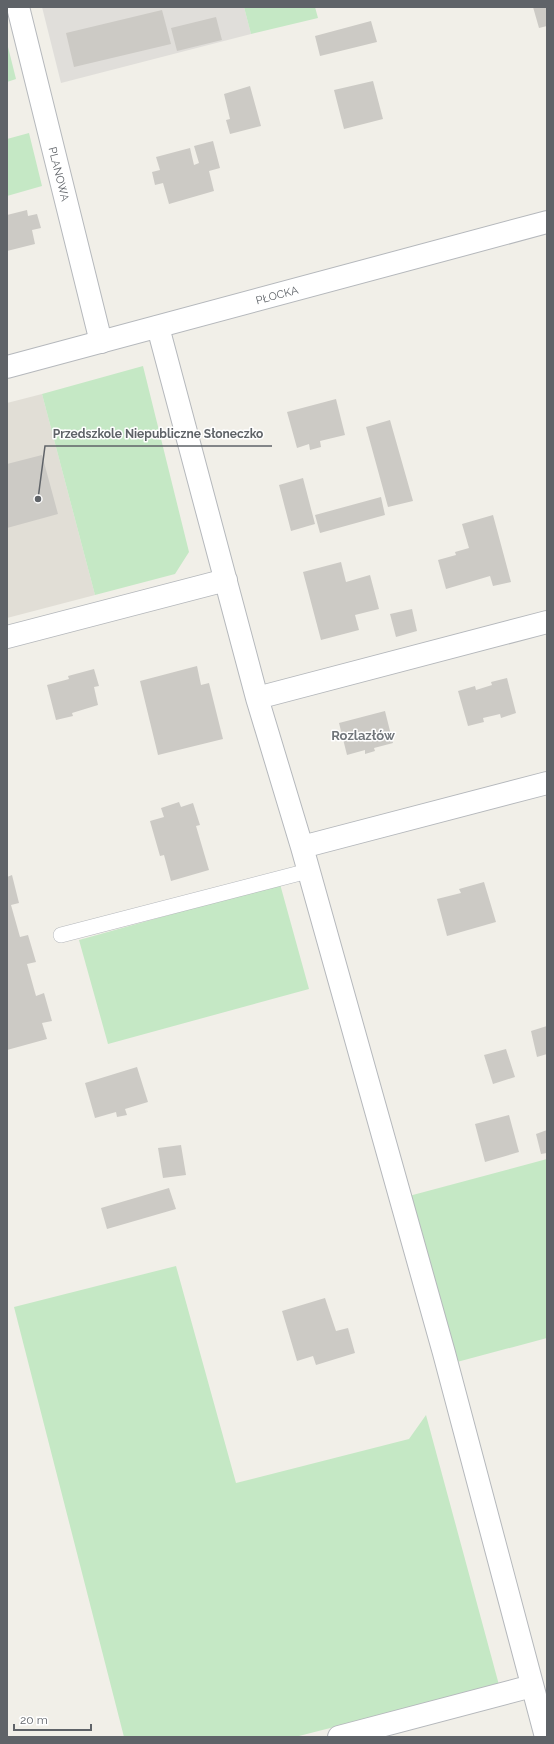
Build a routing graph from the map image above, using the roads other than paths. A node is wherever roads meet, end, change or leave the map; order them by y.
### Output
1 (18, 7) edge
2 (547, 222) edge
3 (158, 327) junction
4 (101, 342) junction
5 (7, 367) edge
6 (226, 580) junction
7 (547, 622) edge
8 (7, 637) edge
9 (257, 698) junction
10 (547, 783) edge
11 (302, 847) junction
12 (308, 871) junction
13 (61, 935) dead end
14 (532, 1686) junction
15 (339, 1737) edge
16 (546, 1737) edge

1 - 4 street, PLANOWA
2 - 3 street, PŁOCKA
3 - 4 street, PŁOCKA
3 - 6 street
4 - 5 street, PŁOCKA
6 - 8 street
6 - 9 street
7 - 9 street
9 - 11 street
10 - 11 street
11 - 12 street
12 - 13 lane
12 - 14 street
14 - 15 street
14 - 16 street

